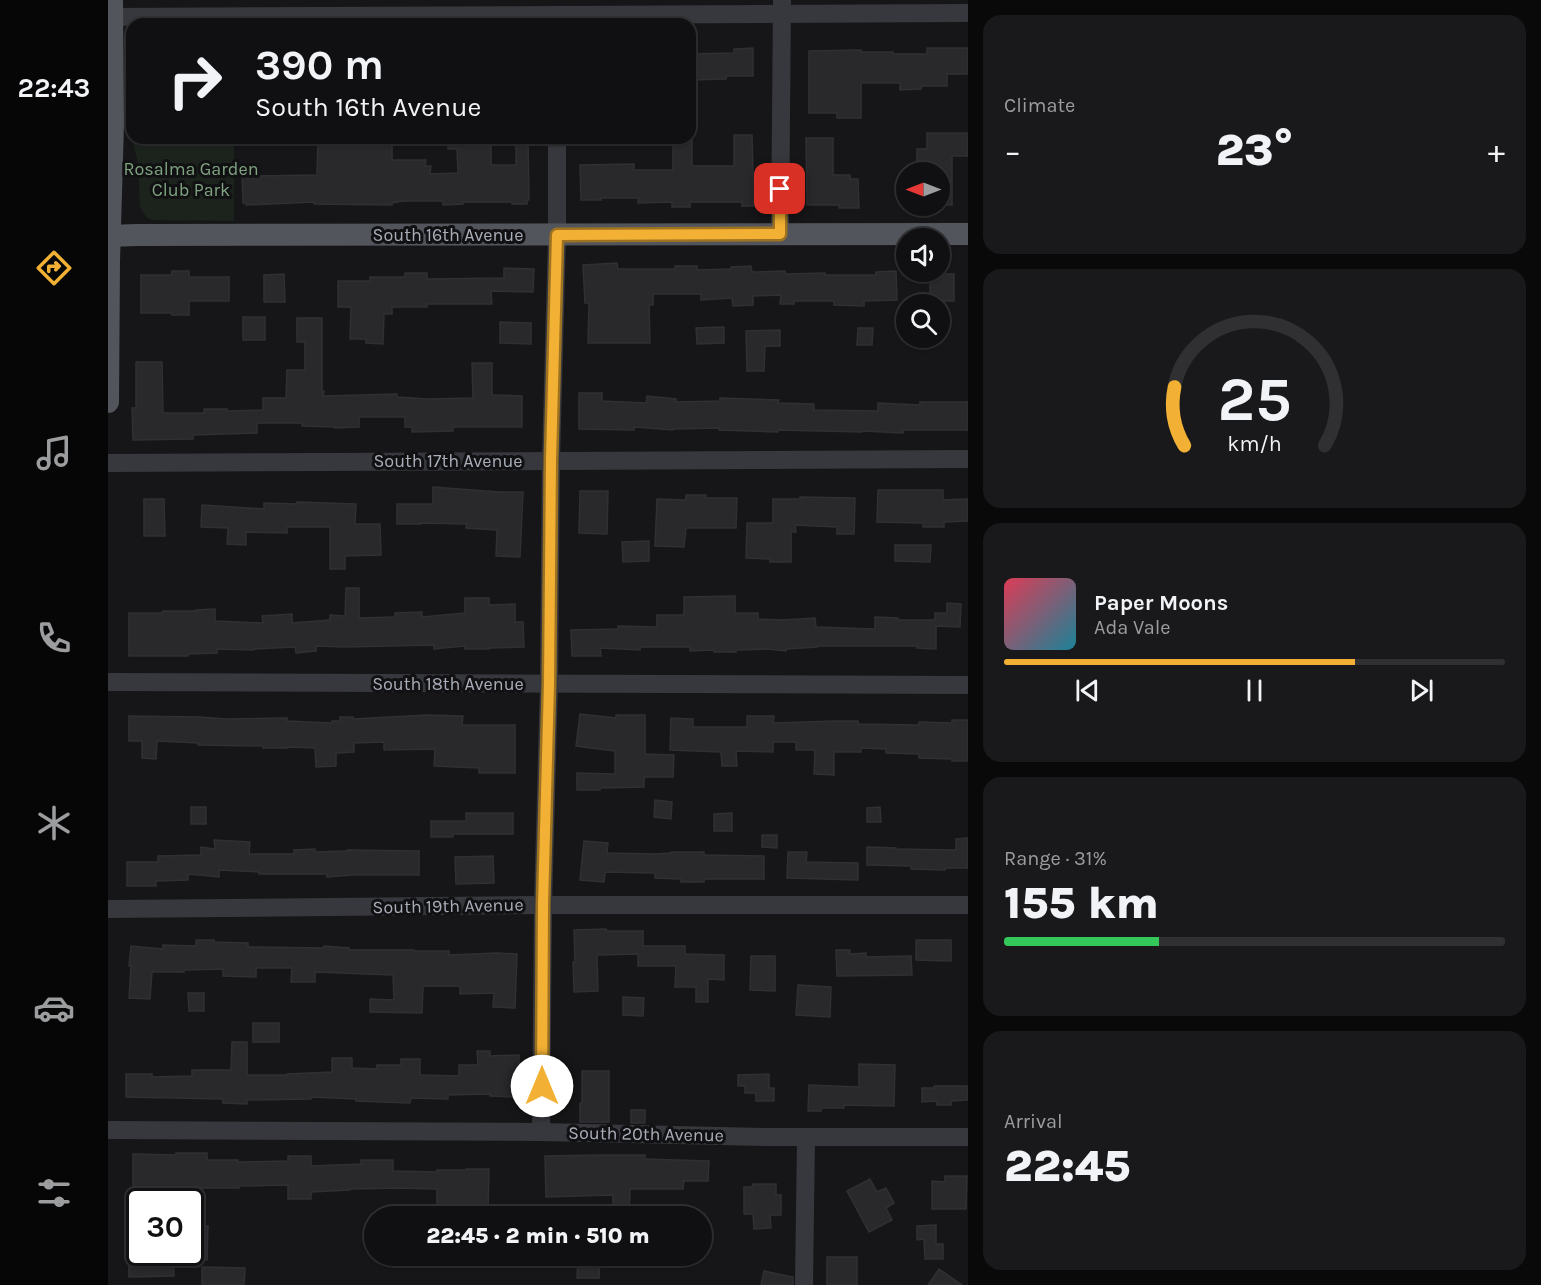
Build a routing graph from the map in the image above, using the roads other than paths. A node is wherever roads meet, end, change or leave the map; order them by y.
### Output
1 (782, 7) edge
2 (111, 11) edge
3 (557, 13) edge
4 (968, 13) edge
5 (557, 144) edge
6 (780, 234) junction
7 (968, 234) edge
8 (557, 235) junction
9 (109, 236) edge
10 (108, 402) edge
11 (968, 459) edge
12 (551, 460) junction
13 (108, 463) edge
14 (108, 682) edge
15 (549, 684) junction
16 (968, 686) edge
17 (543, 905) junction
18 (968, 905) edge
19 (108, 909) edge
20 (108, 1130) edge
21 (541, 1132) junction
22 (807, 1137) junction
23 (968, 1137) edge
24 (804, 1285) edge

1 - 3 street
1 - 4 street
1 - 6 street
2 - 3 street
2 - 9 main road
5 - 8 street
6 - 7 main road, South 16th Avenue
6 - 8 main road, South 16th Avenue
8 - 9 main road, South 16th Avenue
8 - 12 street
9 - 10 main road
11 - 12 street, South 17th Avenue
12 - 13 street, South 17th Avenue
12 - 15 street
14 - 15 street, South 18th Avenue
15 - 16 street, South 18th Avenue
15 - 17 street
17 - 18 street, South 19th Avenue
17 - 19 street, South 19th Avenue
17 - 21 street
20 - 21 street, South 20th Avenue
21 - 22 street, South 20th Avenue
22 - 23 street, South 20th Avenue
22 - 24 street

